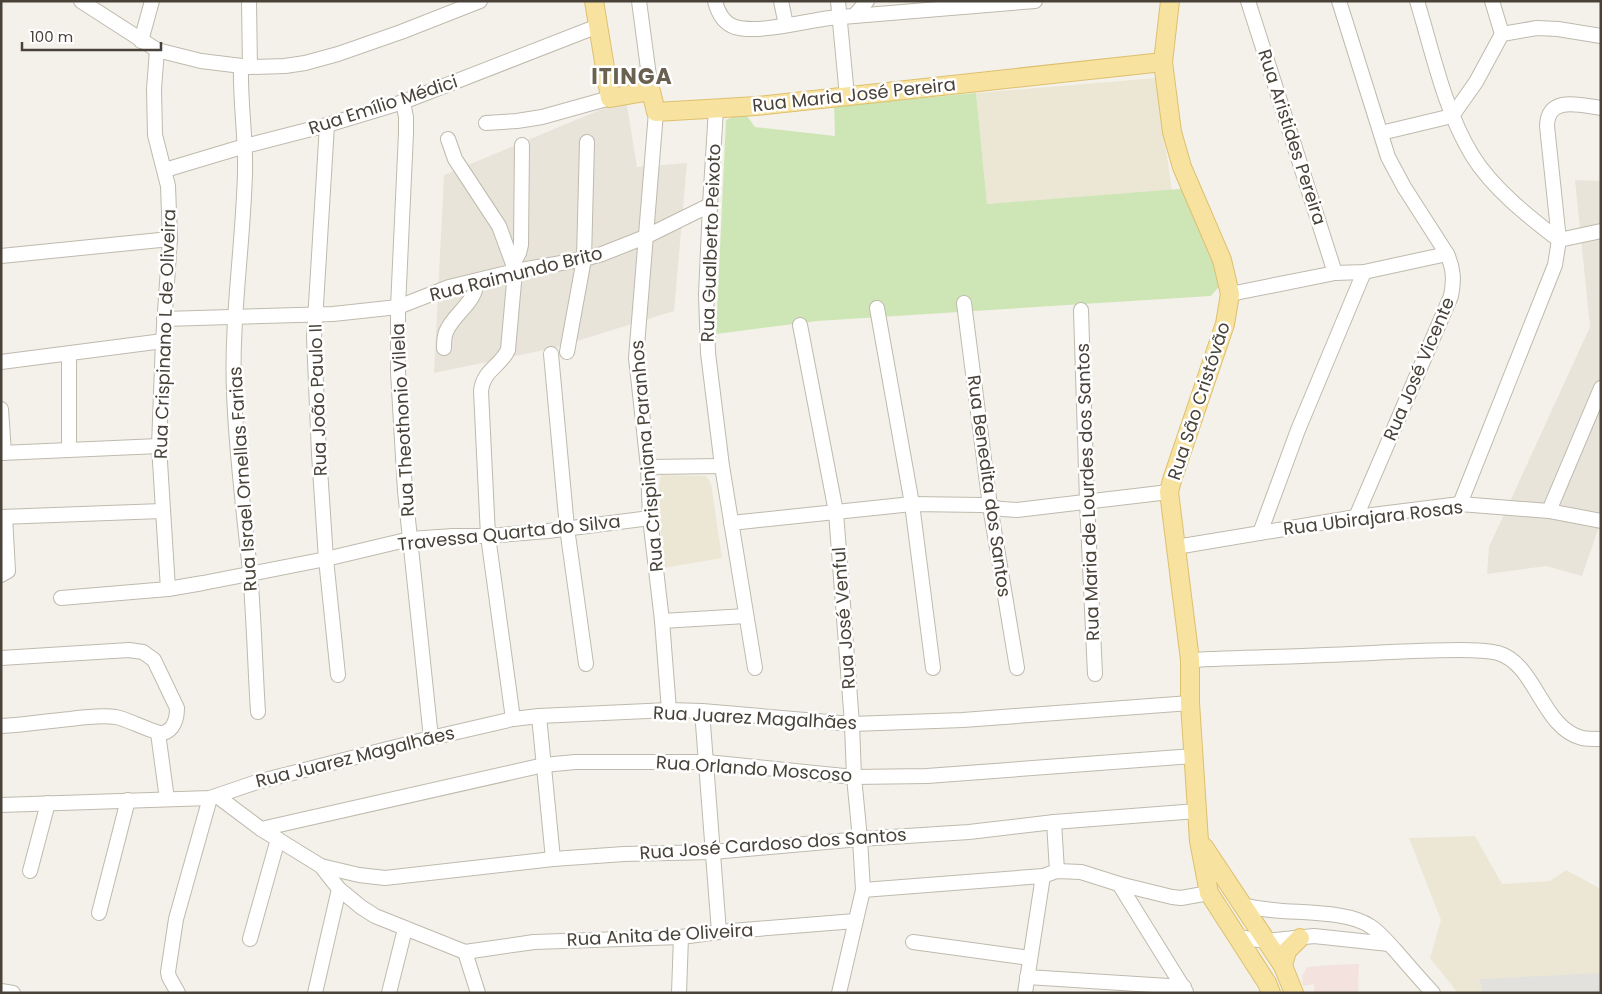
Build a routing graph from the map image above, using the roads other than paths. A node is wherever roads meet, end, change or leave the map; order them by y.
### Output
1 (81, 1) edge
2 (152, 1) edge
3 (480, 1) edge
4 (594, 1) edge
5 (639, 1) edge
6 (715, 1) edge
7 (781, 1) edge
8 (838, 1) edge
9 (867, 1) edge
10 (1035, 1) edge
11 (1170, 1) edge
12 (1248, 1) edge
13 (1339, 1) edge
14 (1417, 1) edge
15 (1492, 1) edge
16 (249, 2) edge
17 (847, 17) junction
18 (786, 24) junction
19 (598, 26) junction
20 (1502, 34) junction
21 (1601, 36) edge
22 (141, 41) junction
23 (157, 50) junction
24 (1164, 62) junction
25 (245, 67) junction
26 (651, 92) junction
27 (847, 96) junction
28 (610, 98) junction
29 (403, 102) junction
30 (1601, 108) edge
31 (716, 110) junction
32 (656, 112) junction
33 (1452, 116) junction
34 (486, 123) dead end
35 (327, 125) junction
36 (1381, 133) junction
37 (448, 139) dead end
38 (587, 142) dead end
39 (522, 145) dead end
40 (245, 146) junction
41 (165, 170) junction
42 (710, 205) junction
43 (1601, 231) edge
44 (645, 237) junction
45 (170, 239) junction
46 (1559, 240) junction
47 (1447, 254) junction
48 (1, 256) edge
49 (584, 259) junction
50 (514, 267) junction
51 (1364, 272) junction
52 (1335, 273) junction
53 (476, 281) junction
54 (1230, 294) junction
55 (964, 303) dead end
56 (398, 306) junction
57 (877, 308) dead end
58 (1081, 310) dead end
59 (315, 314) junction
60 (235, 318) junction
61 (164, 319) junction
62 (800, 325) dead end
63 (163, 341) junction
64 (444, 348) dead end
65 (567, 352) dead end
66 (69, 354) junction
67 (551, 354) dead end
68 (1, 362) edge
69 (1601, 388) edge
70 (1, 409) edge
71 (159, 446) junction
72 (68, 450) junction
73 (3, 453) edge
74 (648, 466) junction
75 (722, 466) junction
76 (1169, 492) junction
77 (1087, 501) junction
78 (912, 504) junction
79 (1460, 504) junction
80 (990, 506) junction
81 (162, 511) junction
82 (1549, 511) junction
83 (836, 512) junction
84 (1356, 516) junction
85 (3, 517) edge
86 (650, 518) junction
87 (1601, 521) edge
88 (731, 523) junction
89 (568, 528) junction
90 (1260, 533) junction
91 (488, 536) junction
92 (410, 539) junction
93 (1176, 547) junction
94 (326, 559) junction
95 (1, 575) edge
96 (250, 575) junction
97 (168, 589) junction
98 (61, 598) dead end
99 (746, 616) junction
100 (662, 621) junction
101 (1, 658) edge
102 (1190, 660) junction
103 (586, 664) dead end
104 (755, 668) dead end
105 (933, 668) dead end
106 (1017, 668) dead end
107 (1095, 674) dead end
108 (338, 675) dead end
109 (1190, 704) junction
110 (669, 710) junction
111 (702, 711) junction
112 (258, 712) dead end
113 (539, 716) junction
114 (513, 719) junction
115 (852, 724) junction
116 (1, 726) edge
117 (158, 733) junction
118 (431, 738) junction
119 (1601, 739) edge
120 (1193, 756) junction
121 (707, 762) junction
122 (544, 765) junction
123 (854, 777) junction
124 (213, 797) junction
125 (168, 799) junction
126 (128, 800) junction
127 (48, 803) junction
128 (1, 805) edge
129 (1197, 811) junction
130 (1054, 822) junction
131 (262, 829) junction
132 (278, 839) junction
133 (860, 839) junction
134 (1199, 840) junction
135 (713, 852) junction
136 (553, 859) junction
137 (321, 866) junction
138 (1058, 870) junction
139 (30, 871) dead end
140 (1043, 876) junction
141 (1228, 882) junction
142 (1119, 884) junction
143 (339, 889) junction
144 (863, 890) junction
145 (1209, 893) junction
146 (1243, 905) junction
147 (99, 913) dead end
148 (1311, 914) junction
149 (855, 921) junction
150 (405, 928) junction
151 (720, 932) junction
152 (681, 937) junction
153 (1238, 937) junction
154 (1305, 937) junction
155 (250, 939) dead end
156 (1266, 941) junction
157 (913, 942) dead end
158 (1389, 944) junction
159 (465, 952) junction
160 (1030, 958) junction
161 (1283, 966) junction
162 (1027, 978) junction
163 (1185, 990) edge
164 (1, 991) edge
165 (13, 993) edge
166 (178, 993) edge
167 (315, 993) edge
168 (389, 993) edge
169 (478, 993) edge
170 (679, 993) edge
171 (839, 993) edge
172 (1024, 993) edge
173 (1271, 993) edge
174 (1294, 993) edge
175 (1433, 993) edge

1 - 22 street
2 - 22 street
3 - 25 street
4 - 19 main road
5 - 26 street
6 - 18 street
7 - 18 street
8 - 17 street
9 - 17 street
10 - 17 street
11 - 24 main road, Rua São Cristóvão
12 - 52 street, Rua Aristides Pereira
13 - 36 street, Rua José Vicente
14 - 33 street
15 - 20 street
16 - 25 street, Rua Israel Ornellas Farias
17 - 18 street
17 - 27 street
19 - 28 main road
19 - 29 street, Rua Emílio Médici
20 - 21 street
20 - 33 street
22 - 23 street
23 - 25 street
23 - 41 street, Rua Crispinano L de Oliveira
24 - 27 main road, Rua Maria José Pereira
24 - 54 main road, Rua São Cristóvão
25 - 40 street, Rua Israel Ornellas Farias
26 - 28 main road
26 - 32 main road
27 - 31 main road, Rua Maria José Pereira
28 - 34 street
29 - 35 street, Rua Emílio Médici
29 - 56 street, Rua Theothonio Vilela
30 - 46 street
31 - 32 main road, Rua Maria José Pereira
31 - 42 street, Rua Gualberto Peixoto
32 - 44 street, Rua Crispiniana Paranhos
33 - 36 street
33 - 46 street
35 - 40 street, Rua Emílio Médici
35 - 59 street, Rua João Paulo II
36 - 47 street, Rua José Vicente
37 - 50 street
38 - 49 street
39 - 50 street
40 - 41 street, Rua Emílio Médici
40 - 60 street, Rua Israel Ornellas Farias
41 - 45 street, Rua Crispinano L de Oliveira
42 - 44 street, Rua Raimundo Brito
42 - 75 street, Rua Gualberto Peixoto
43 - 46 street
44 - 49 street, Rua Raimundo Brito
44 - 74 street, Rua Crispiniana Paranhos
45 - 48 street
45 - 61 street, Rua Crispinano L de Oliveira
46 - 79 street
47 - 51 street
47 - 84 street, Rua José Vicente
49 - 50 street, Rua Raimundo Brito
49 - 65 street
50 - 53 street, Rua Raimundo Brito
50 - 91 street
51 - 52 street
51 - 90 street
52 - 54 street
53 - 56 street, Rua Raimundo Brito
53 - 64 street
54 - 76 main road, Rua São Cristóvão
55 - 80 street, Rua Benedita dos Santos
56 - 59 street, Rua Raimundo Brito
56 - 92 street, Rua Theothonio Vilela
57 - 78 street
58 - 77 street, Rua Maria de Lourdes dos Santos
59 - 60 street, Rua Raimundo Brito
59 - 94 street, Rua João Paulo II
60 - 61 street, Rua Raimundo Brito
60 - 96 street, Rua Israel Ornellas Farias
61 - 63 street, Rua Crispinano L de Oliveira
62 - 83 street, Rua José Venful
63 - 66 street
63 - 71 street, Rua Crispinano L de Oliveira
66 - 68 street
66 - 72 street
67 - 89 street
69 - 82 street
70 - 73 street
71 - 72 street
71 - 81 street, Rua Crispinano L de Oliveira
72 - 73 street
74 - 75 street
74 - 86 street, Rua Crispiniana Paranhos
75 - 88 street
76 - 77 street
76 - 93 main road, Rua São Cristóvão
77 - 80 street
77 - 107 street, Rua Maria de Lourdes dos Santos
78 - 80 street
78 - 83 street
78 - 105 street
79 - 82 street, Rua Ubirajara Rosas
79 - 84 street, Rua Ubirajara Rosas
80 - 106 street, Rua Benedita dos Santos
81 - 85 street
81 - 97 street, Rua Crispinano L de Oliveira
82 - 87 street, Rua Ubirajara Rosas
83 - 88 street
83 - 115 street, Rua José Venful
84 - 90 street, Rua Ubirajara Rosas
85 - 95 street
86 - 89 street, Travessa Quarta do Silva
86 - 100 street, Rua Crispiniana Paranhos
88 - 99 street
89 - 91 street, Travessa Quarta do Silva
89 - 103 street
90 - 93 street, Rua Ubirajara Rosas
91 - 92 street, Travessa Quarta do Silva
91 - 114 street
92 - 94 street, Travessa Quarta do Silva
92 - 118 street, Rua Theothonio Vilela
93 - 102 main road, Rua São Cristóvão
94 - 96 street, Travessa Quarta do Silva
94 - 108 street, Rua João Paulo II
96 - 97 street, Travessa Quarta do Silva
96 - 112 street, Rua Israel Ornellas Farias
97 - 98 street, Travessa Quarta do Silva
99 - 100 street
99 - 104 street
100 - 110 street, Rua Crispiniana Paranhos
101 - 117 street
102 - 109 main road, Rua São Cristóvão
102 - 119 street
109 - 115 street, Rua Juarez Magalhães
109 - 120 main road, Rua São Cristóvão
110 - 111 street, Rua Juarez Magalhães
110 - 113 street, Rua Juarez Magalhães
111 - 115 street, Rua Juarez Magalhães
111 - 121 street
113 - 114 street, Rua Juarez Magalhães
113 - 122 street
114 - 118 street, Rua Juarez Magalhães
115 - 123 street, Rua José Venful
116 - 117 street
117 - 125 street
118 - 124 street, Rua Juarez Magalhães
120 - 123 street, Rua Orlando Moscoso
120 - 129 main road, Rua São Cristóvão
121 - 122 street, Rua Orlando Moscoso
121 - 123 street, Rua Orlando Moscoso
121 - 135 street
122 - 131 street, Rua Orlando Moscoso
122 - 136 street
123 - 133 street, Rua José Venful
124 - 125 street, Rua Juarez Magalhães
124 - 131 street
124 - 166 street
125 - 126 street, Rua Juarez Magalhães
126 - 127 street, Rua Juarez Magalhães
126 - 147 street
127 - 128 street, Rua Juarez Magalhães
127 - 139 street
129 - 130 street, Rua José Cardoso dos Santos
129 - 134 main road, Rua São Cristóvão
130 - 133 street, Rua José Cardoso dos Santos
130 - 138 street
131 - 132 street
132 - 137 street
132 - 155 street
133 - 135 street, Rua José Cardoso dos Santos
133 - 144 street, Rua José Venful
134 - 141 main road
134 - 145 main road, Rua São Cristóvão
135 - 136 street, Rua José Cardoso dos Santos
135 - 151 street
136 - 137 street, Rua José Cardoso dos Santos
137 - 143 street
138 - 140 street
138 - 142 street
140 - 144 street
140 - 160 street
141 - 145 main road
141 - 146 main road
142 - 145 street
142 - 163 street
143 - 150 street
143 - 167 street
144 - 149 street, Rua José Venful
145 - 153 main road, Rua São Cristóvão
146 - 148 street
146 - 156 main road
148 - 154 street
148 - 158 street
149 - 151 street, Rua Anita de Oliveira
149 - 171 street, Rua José Venful
150 - 159 street
150 - 168 street
151 - 152 street, Rua Anita de Oliveira
152 - 159 street, Rua Anita de Oliveira
152 - 170 street
153 - 156 street
153 - 173 main road, Rua São Cristóvão
154 - 156 street
154 - 158 street
154 - 161 main road
156 - 161 main road
157 - 160 street
158 - 175 street
159 - 169 street
160 - 162 street
161 - 174 main road
162 - 163 street
162 - 172 street
164 - 165 street

